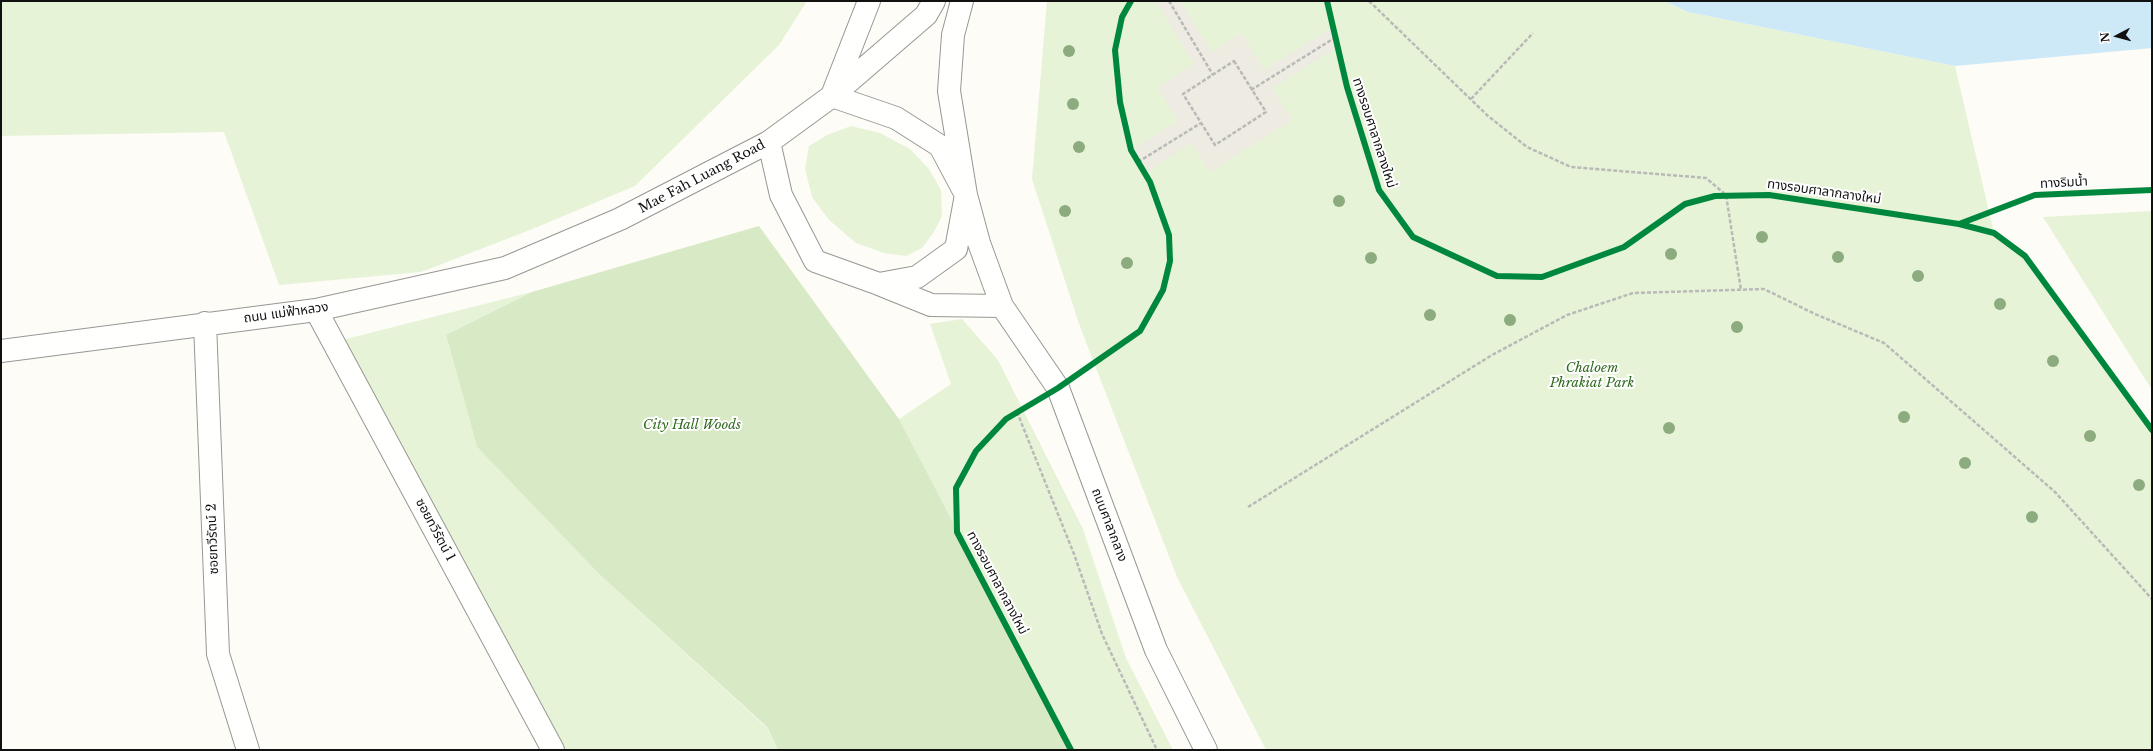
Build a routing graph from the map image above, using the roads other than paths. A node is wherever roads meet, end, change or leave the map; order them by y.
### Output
1 (868, 1) edge
2 (934, 1) edge
3 (962, 1) edge
4 (832, 96) junction
5 (769, 142) junction
6 (966, 195) junction
7 (879, 284) junction
8 (1002, 306) junction
9 (316, 310) junction
10 (205, 323) junction
11 (1, 351) edge
12 (248, 750) edge
13 (553, 750) edge
14 (1206, 750) edge

1 - 4 street
2 - 4 street, Mae Fah Luang Road
3 - 6 street
4 - 5 street, Mae Fah Luang Road
4 - 6 street
5 - 7 street
5 - 9 street, ถนน แม่ฟ้าหลวง
6 - 7 street
6 - 8 street, ถนนศาลากลาง
7 - 8 street
8 - 14 street, ถนนศาลากลาง
9 - 10 street, ถนน แม่ฟ้าหลวง
9 - 13 street, ซอยทวีรัตน์ 1
10 - 11 street, ถนน แม่ฟ้าหลวง
10 - 12 street, ซอยทวีรัตน์ 2

